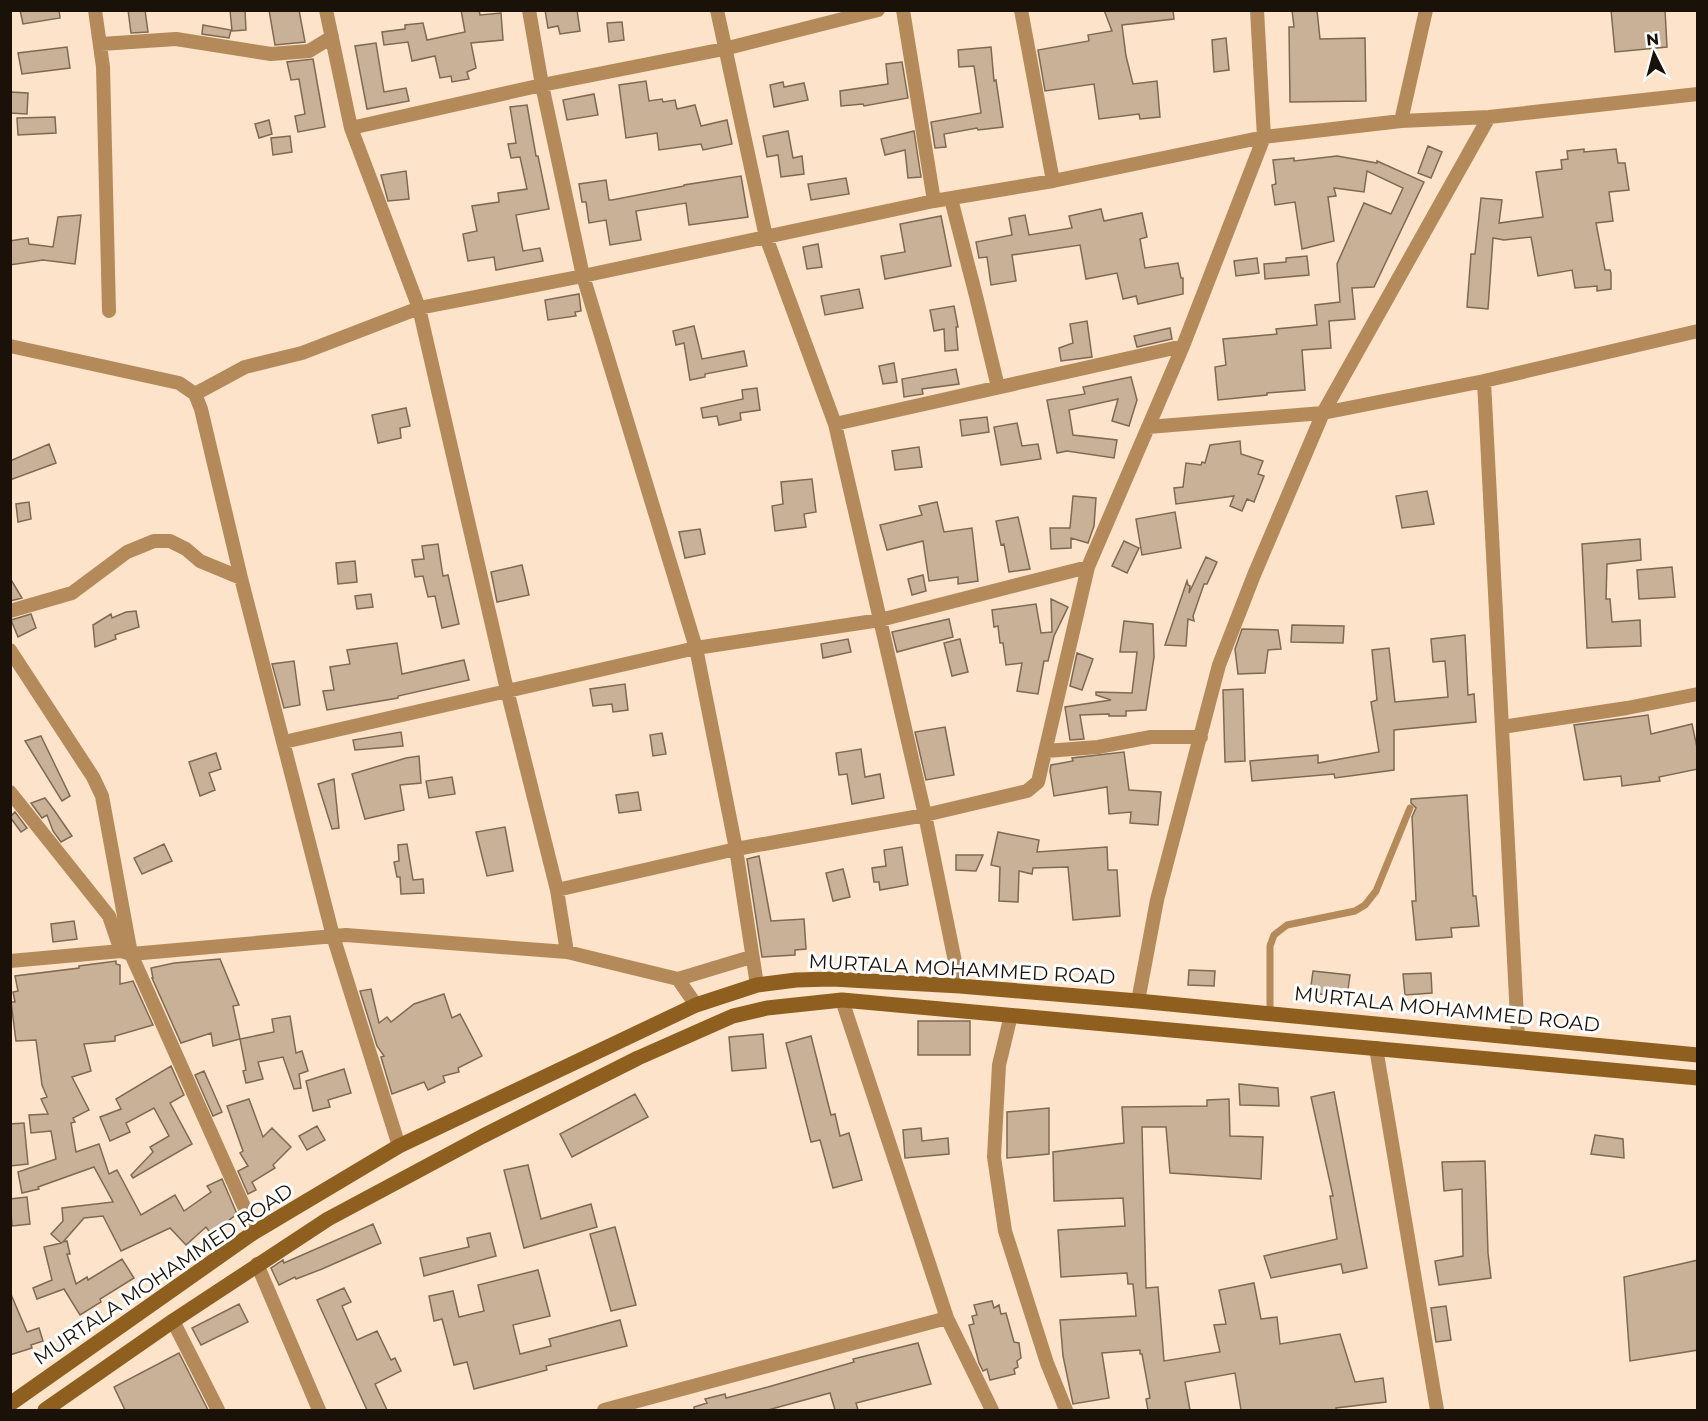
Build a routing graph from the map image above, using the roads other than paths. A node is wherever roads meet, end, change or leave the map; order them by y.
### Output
1 (95, 10) edge
2 (326, 10) edge
3 (529, 10) edge
4 (717, 10) edge
5 (878, 10) edge
6 (903, 10) edge
7 (1021, 10) edge
8 (1257, 10) edge
9 (1426, 10) edge
10 (332, 37) junction
11 (100, 44) junction
12 (724, 49) junction
13 (542, 85) junction
14 (1698, 94) edge
15 (1489, 117) junction
16 (1401, 121) junction
17 (351, 128) junction
18 (1264, 136) junction
19 (1053, 181) junction
20 (951, 199) junction
21 (934, 201) junction
22 (766, 237) junction
23 (583, 276) junction
24 (419, 308) junction
25 (109, 311) dead end
26 (1698, 331) edge
27 (10, 346) edge
28 (1183, 346) junction
29 (1484, 381) junction
30 (998, 387) junction
31 (195, 394) junction
32 (1323, 413) junction
33 (835, 424) junction
34 (1148, 427) junction
35 (1088, 567) junction
36 (242, 578) junction
37 (10, 610) edge
38 (880, 620) junction
39 (696, 648) junction
40 (10, 650) edge
41 (507, 690) junction
42 (1698, 694) edge
43 (1502, 727) junction
44 (1201, 737) junction
45 (284, 742) junction
46 (1046, 751) junction
47 (10, 792) edge
48 (1410, 808) dead end
49 (925, 815) junction
50 (736, 849) junction
51 (557, 890) junction
52 (333, 936) junction
53 (126, 952) junction
54 (567, 952) junction
55 (751, 957) junction
56 (10, 961) edge
57 (678, 979) junction
58 (887, 982) junction
59 (757, 986) junction
60 (960, 986) junction
61 (842, 1000) junction
62 (1138, 1001) junction
63 (888, 1004) junction
64 (696, 1005) junction
65 (1270, 1013) junction
66 (1011, 1015) junction
67 (1518, 1037) junction
68 (1376, 1048) junction
69 (1698, 1055) edge
70 (1698, 1078) edge
71 (399, 1146) junction
72 (253, 1233) junction
73 (257, 1264) junction
74 (947, 1318) junction
75 (173, 1321) junction
76 (10, 1404) edge
77 (45, 1410) edge
78 (218, 1410) edge
79 (319, 1410) edge
80 (604, 1410) edge
81 (992, 1410) edge
82 (1065, 1410) edge
83 (1437, 1410) edge

1 - 11 street
2 - 10 street
3 - 13 street
4 - 12 street
5 - 12 street
6 - 21 street
7 - 19 street
8 - 18 street
9 - 16 street
10 - 11 street
10 - 17 street
11 - 25 street
12 - 13 street
12 - 22 street
13 - 17 street
13 - 23 street
14 - 15 street
15 - 16 street
15 - 32 street
16 - 18 street
17 - 24 street
18 - 19 street
18 - 28 street
19 - 20 street
20 - 21 street
20 - 30 street
21 - 22 street
22 - 23 street
22 - 33 street
23 - 24 street
23 - 39 street
24 - 31 street
24 - 41 street
26 - 29 street
27 - 31 street
28 - 30 street
28 - 34 street
29 - 32 street
29 - 43 street
30 - 33 street
31 - 36 street
32 - 34 street
32 - 44 street
33 - 38 street
34 - 35 street
35 - 38 street
35 - 46 street
36 - 37 street
36 - 45 street
38 - 39 street
38 - 49 street
39 - 41 street
39 - 50 street
40 - 53 street
41 - 45 street
41 - 51 street
42 - 43 street
43 - 67 street
44 - 46 street
44 - 62 street
45 - 52 street
46 - 49 street
47 - 53 street
48 - 65 lane
49 - 50 street
49 - 60 street
50 - 51 street
50 - 55 street
51 - 54 street
52 - 53 street
52 - 54 street
52 - 71 street
53 - 56 street
53 - 72 street
54 - 57 street
55 - 57 street
55 - 59 street
57 - 64 street
58 - 59 main road, MURTALA MOHAMMED ROAD
58 - 60 main road, MURTALA MOHAMMED ROAD
58 - 63 main road
59 - 64 main road, MURTALA MOHAMMED ROAD
60 - 62 main road, MURTALA MOHAMMED ROAD
61 - 63 main road, MURTALA MOHAMMED ROAD
61 - 73 main road, MURTALA MOHAMMED ROAD
61 - 74 street
62 - 65 main road, MURTALA MOHAMMED ROAD
63 - 66 main road, MURTALA MOHAMMED ROAD
64 - 71 main road, MURTALA MOHAMMED ROAD
65 - 67 main road, MURTALA MOHAMMED ROAD
66 - 68 main road, MURTALA MOHAMMED ROAD
66 - 82 street
67 - 69 main road, MURTALA MOHAMMED ROAD
68 - 70 main road, MURTALA MOHAMMED ROAD
68 - 83 street
71 - 72 main road, MURTALA MOHAMMED ROAD
72 - 76 main road, MURTALA MOHAMMED ROAD
73 - 75 main road, MURTALA MOHAMMED ROAD
73 - 79 street
74 - 80 street
74 - 81 street
75 - 77 main road, MURTALA MOHAMMED ROAD
75 - 78 street

